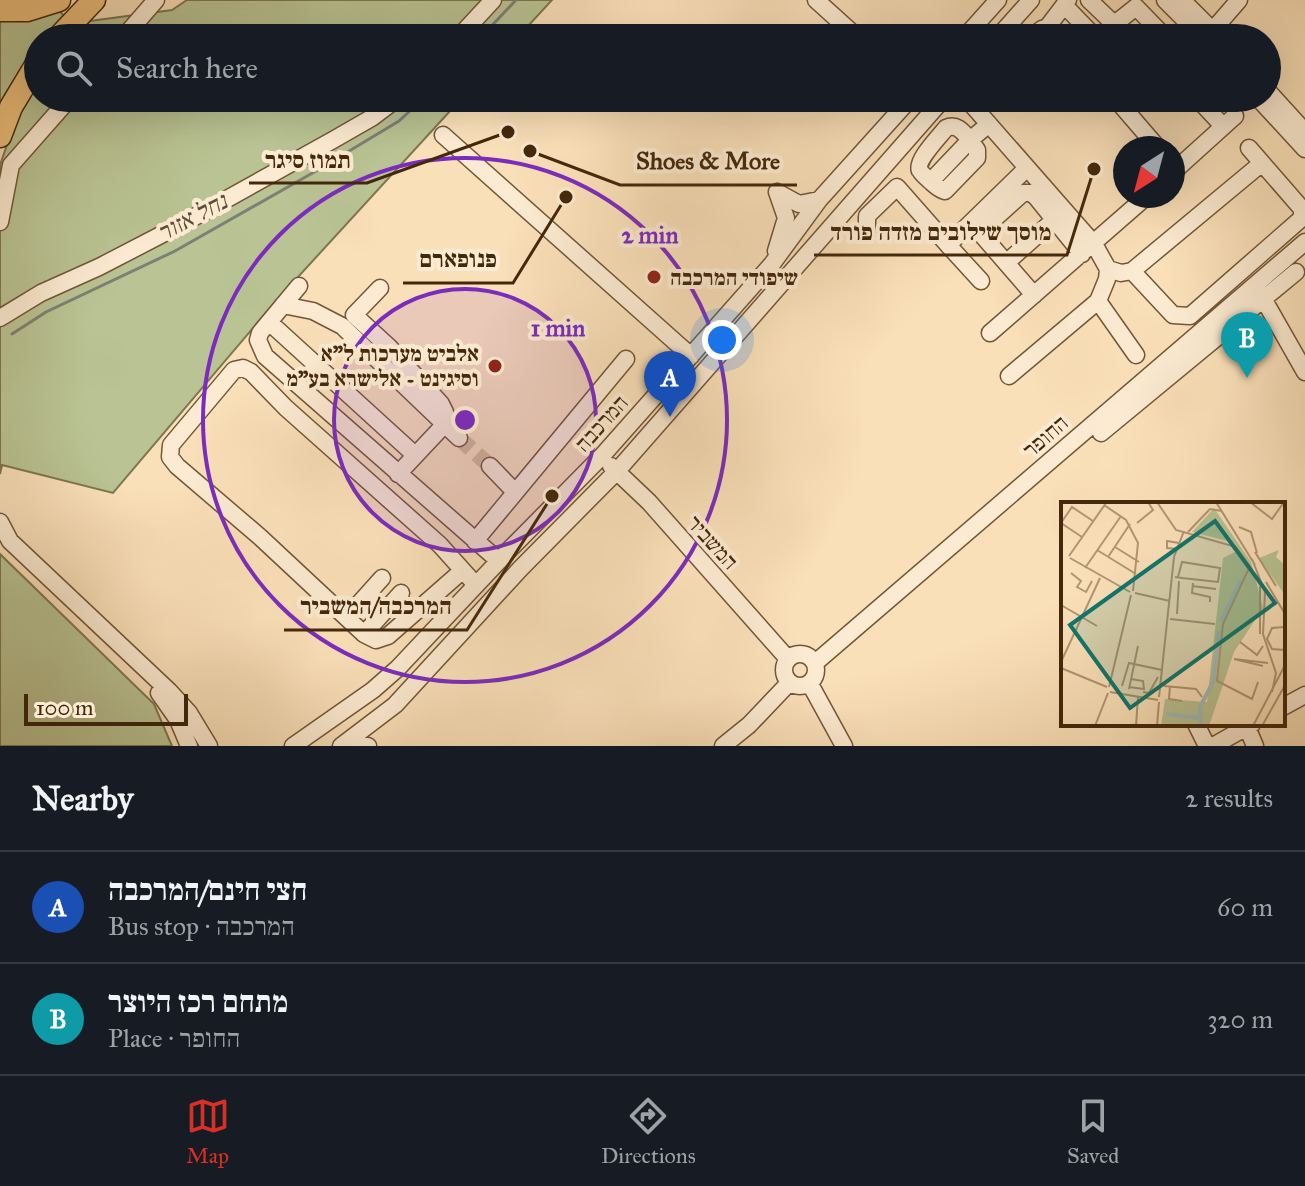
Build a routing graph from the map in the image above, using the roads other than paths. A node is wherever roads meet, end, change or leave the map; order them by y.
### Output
1 (59, 0) edge
2 (94, 0) edge
3 (156, 0) edge
4 (493, 0) edge
5 (816, 0) edge
6 (998, 0) edge
7 (1031, 0) edge
8 (1089, 0) edge
9 (1165, 0) edge
10 (1182, 0) edge
11 (1239, 0) edge
12 (1066, 2) edge
13 (1131, 5) edge
14 (0, 10) edge
15 (71, 24) edge
16 (135, 24) edge
17 (471, 24) edge
18 (843, 24) edge
19 (977, 24) edge
20 (1010, 24) edge
21 (1056, 24) edge
22 (1084, 24) edge
23 (1114, 24) joint
24 (1151, 24) edge
25 (1197, 24) edge
26 (1203, 24) edge
27 (1220, 24) edge
28 (24, 85) edge
29 (1281, 105) edge
30 (58, 112) edge
31 (380, 112) edge
32 (898, 112) edge
33 (932, 112) edge
34 (979, 112) edge
35 (1127, 112) edge
36 (1216, 112) edge
37 (1271, 112) edge
38 (989, 124) junction
39 (1305, 132) edge
40 (443, 135) dead end
41 (0, 136) edge
42 (1148, 136) edge
43 (970, 140) junction
44 (1249, 148) dead end
45 (1305, 149) edge
46 (1185, 159) edge
47 (1262, 163) junction
48 (1027, 168) junction
49 (819, 200) junction
50 (1134, 208) edge
51 (1054, 220) junction
52 (0, 222) edge
53 (867, 232) dead end
54 (1305, 242) edge
55 (948, 245) junction
56 (1088, 249) junction
57 (1006, 263) junction
58 (772, 264) junction
59 (1108, 269) junction
60 (1132, 271) junction
61 (1296, 272) dead end
62 (981, 281) dead end
63 (299, 286) dead end
64 (380, 288) dead end
65 (1259, 292) junction
66 (1034, 295) junction
67 (1098, 301) junction
68 (283, 305) junction
69 (0, 318) edge
70 (348, 320) junction
71 (269, 322) junction
72 (990, 333) dead end
73 (1136, 355) dead end
74 (691, 356) junction
75 (626, 359) dead end
76 (1305, 372) edge
77 (1009, 376) dead end
78 (444, 425) junction
79 (1101, 433) dead end
80 (459, 438) tunnel mouth
81 (415, 455) junction
82 (601, 457) junction
83 (490, 466) tunnel mouth
84 (617, 471) junction
85 (398, 474) junction
86 (515, 492) junction
87 (0, 522) edge
88 (475, 541) junction
89 (499, 561) junction
90 (462, 571) junction
91 (382, 578) dead end
92 (476, 585) junction
93 (401, 593) dead end
94 (347, 617) junction
95 (364, 634) junction
96 (788, 659) junction
97 (815, 663) junction
98 (142, 668) junction
99 (789, 683) junction
100 (810, 684) junction
101 (1305, 695) edge
102 (1285, 706) edge
103 (1197, 726) edge
104 (1249, 726) edge
105 (344, 744) edge
106 (189, 746) edge
107 (209, 746) edge
108 (293, 746) edge
109 (368, 746) edge
110 (723, 746) edge
111 (844, 746) edge
112 (1210, 746) edge
113 (1255, 746) edge

1 - 14 highway
2 - 15 highway
3 - 16 street
4 - 17 street
5 - 18 street
6 - 19 street
7 - 20 street
8 - 23 street
9 - 25 street
10 - 26 street
11 - 27 street
12 - 21 street
12 - 22 street
13 - 23 street
13 - 24 street
28 - 41 highway
29 - 39 street
30 - 52 street
31 - 69 street
32 - 49 street, המרכבה
33 - 84 street, המרכבה
34 - 38 street
35 - 42 street
36 - 46 street
37 - 45 street
38 - 43 street
38 - 48 street
40 - 74 street
43 - 43 street
44 - 47 street
47 - 60 street
47 - 60 street
48 - 55 street
48 - 56 street
49 - 58 street, המרכבה
49 - 58 street
50 - 56 street
51 - 56 street
51 - 57 street
51 - 57 street
53 - 55 street
54 - 65 street, החופר
55 - 62 street
56 - 59 street
56 - 66 street
57 - 66 street
58 - 74 street, המרכבה
59 - 60 street
59 - 67 street
61 - 65 street
63 - 68 street
64 - 70 street
65 - 76 street
65 - 79 street
65 - 97 street, החופר
66 - 72 street
67 - 73 street
67 - 77 street
68 - 70 street
68 - 71 street
70 - 78 street
71 - 81 street
71 - 85 street
74 - 82 street, המרכבה
75 - 86 street
78 - 80 street
78 - 81 street
81 - 85 street
82 - 84 street, המשביר
82 - 89 street, המרכבה
83 - 86 street
84 - 96 street, המשביר
84 - 105 street, המרכבה
85 - 88 street
86 - 88 street
87 - 98 street
88 - 89 street
89 - 92 street, המרכבה
90 - 92 street
90 - 94 street
90 - 95 street
91 - 94 street
92 - 108 street, המרכבה
93 - 95 street
94 - 95 street
96 - 97 street
96 - 99 street
97 - 100 street
98 - 106 street
98 - 107 street
99 - 100 street
99 - 110 street
100 - 111 street
101 - 102 street
103 - 112 street
104 - 112 street
104 - 113 street
105 - 109 street

